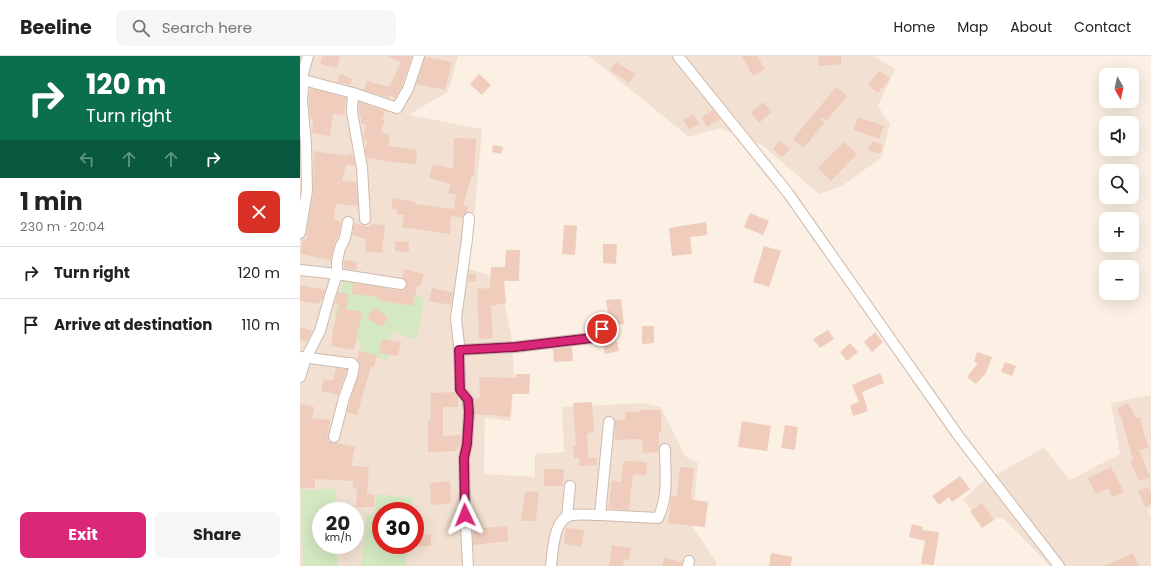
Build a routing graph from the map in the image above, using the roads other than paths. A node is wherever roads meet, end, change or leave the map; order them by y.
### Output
1 (308, 56) edge
2 (419, 56) edge
3 (678, 56) edge
4 (300, 80) edge
5 (353, 93) junction
6 (302, 216) edge
7 (469, 218) dead end
8 (365, 219) dead end
9 (348, 222) dead end
10 (300, 233) edge
11 (300, 270) edge
12 (336, 274) junction
13 (401, 284) dead end
14 (602, 329) dead end
15 (459, 350) junction
16 (303, 358) edge
17 (300, 377) edge
18 (609, 422) dead end
19 (334, 437) dead end
20 (665, 449) dead end
21 (570, 486) dead end
22 (600, 515) junction
23 (567, 517) junction
24 (468, 566) edge
25 (551, 566) edge
26 (1059, 566) edge

1 - 4 street
2 - 5 street
3 - 26 street
4 - 5 street
4 - 6 street
5 - 8 street
6 - 10 street
7 - 15 street
9 - 12 street
11 - 12 street
12 - 13 street
12 - 16 street
14 - 15 street
15 - 24 street
16 - 17 street
16 - 19 street
18 - 22 street
20 - 22 street
21 - 23 street
22 - 23 street
23 - 25 street

